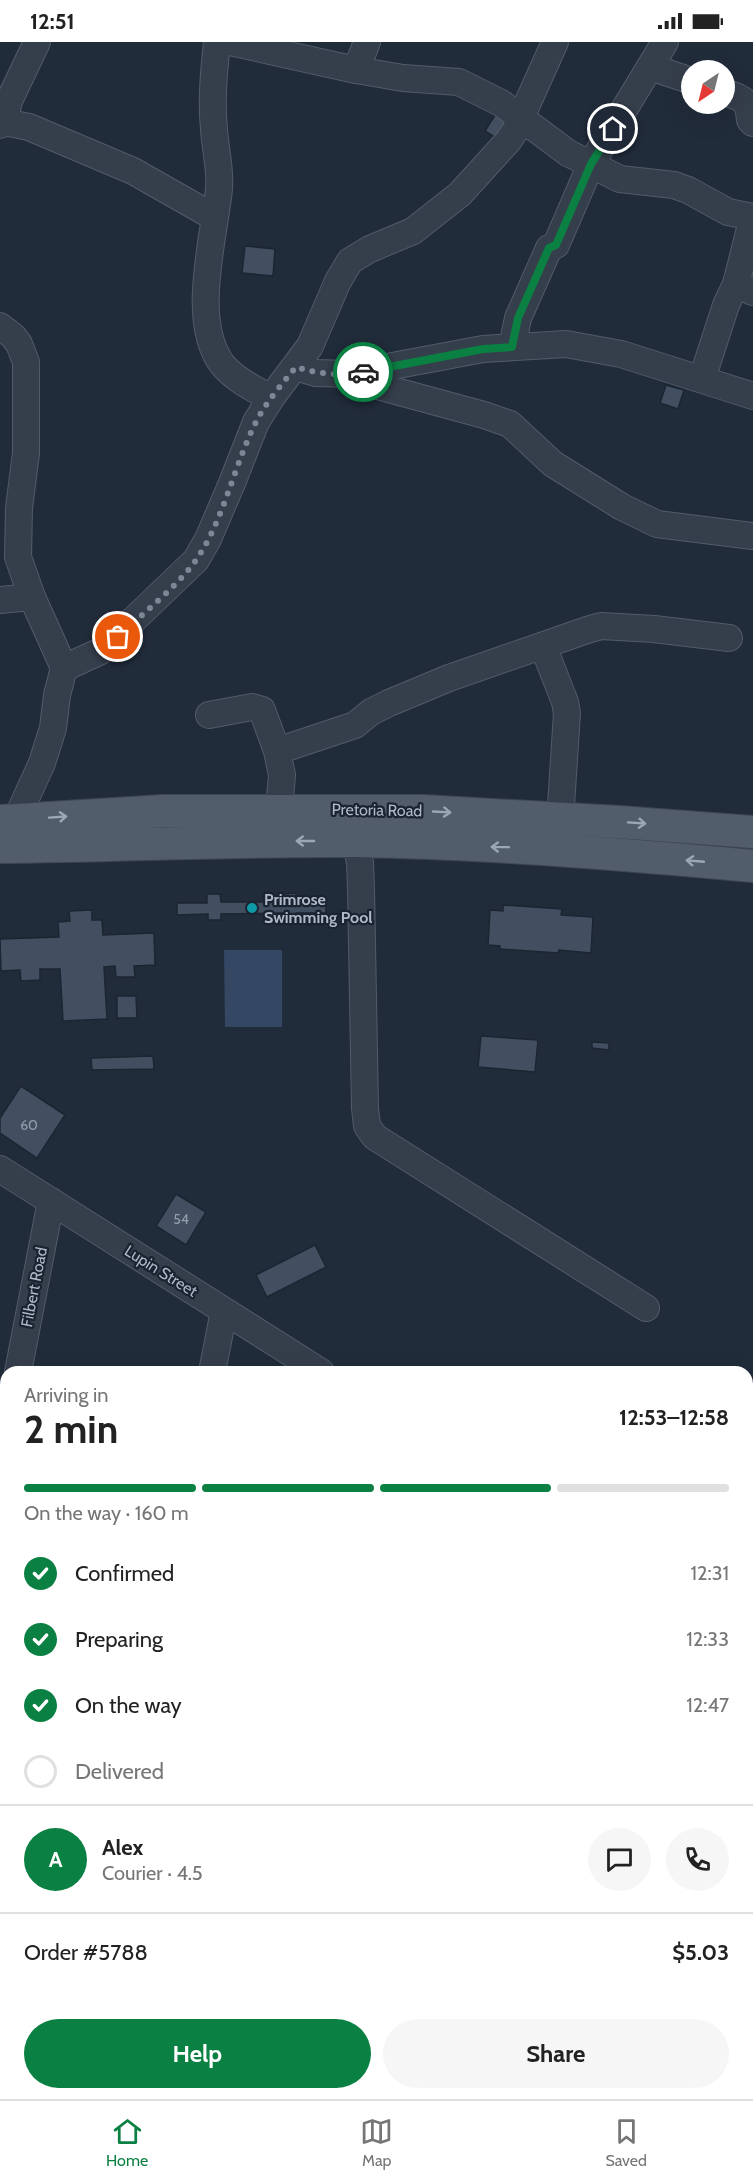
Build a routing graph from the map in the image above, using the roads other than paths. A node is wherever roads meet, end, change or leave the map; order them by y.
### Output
1 (37, 42) edge
2 (217, 42) edge
3 (230, 42) edge
4 (367, 42) edge
5 (555, 42) edge
6 (665, 42) edge
7 (650, 67) junction
8 (356, 70) junction
9 (681, 77) edge
10 (735, 97) edge
11 (521, 118) junction
12 (2, 123) edge
13 (753, 123) edge
14 (591, 164) junction
15 (214, 217) junction
16 (753, 217) edge
17 (745, 288) edge
18 (0, 326) edge
19 (512, 347) junction
20 (296, 367) junction
21 (370, 370) junction
22 (702, 379) junction
23 (753, 396) edge
24 (271, 398) junction
25 (753, 536) edge
26 (32, 597) junction
27 (0, 600) edge
28 (729, 638) dead end
29 (543, 646) junction
30 (64, 668) junction
31 (209, 715) dead end
32 (277, 751) junction
33 (279, 809) junction
34 (350, 810) junction
35 (561, 818) junction
36 (753, 832) edge
37 (4, 833) edge
38 (356, 841) junction
39 (558, 850) junction
40 (753, 866) edge
41 (0, 1169) edge
42 (51, 1201) junction
43 (646, 1308) dead end
44 (224, 1311) junction
45 (19, 1366) edge
46 (213, 1366) edge
47 (311, 1366) edge

1 - 12 street
2 - 15 street
3 - 8 street
4 - 8 street
5 - 11 street
6 - 7 street
7 - 9 street
7 - 14 street
8 - 11 street
10 - 13 street
11 - 14 street
11 - 20 street
12 - 15 street
14 - 16 street
14 - 19 street
15 - 24 street
16 - 17 street
17 - 22 street
18 - 26 street
19 - 21 street
19 - 22 street
20 - 21 street
20 - 24 street
21 - 25 street
22 - 23 street
24 - 30 street
26 - 27 street
26 - 30 street
28 - 29 street
29 - 32 street
29 - 35 street
30 - 37 street
31 - 32 street
32 - 33 street
33 - 34 main road, Pretoria Road
37 -> 33 main road, Pretoria Road
34 -> 35 main road, Pretoria Road
34 - 38 street
35 -> 36 main road, Pretoria Road
35 - 39 street
38 -> 37 main road, Pretoria Road
39 -> 38 main road, Pretoria Road
38 - 43 street
40 -> 39 main road, Pretoria Road
41 - 42 street, Lupin Street
42 - 44 street, Lupin Street
42 - 45 street, Filbert Road
44 - 46 street
44 - 47 street, Lupin Street

